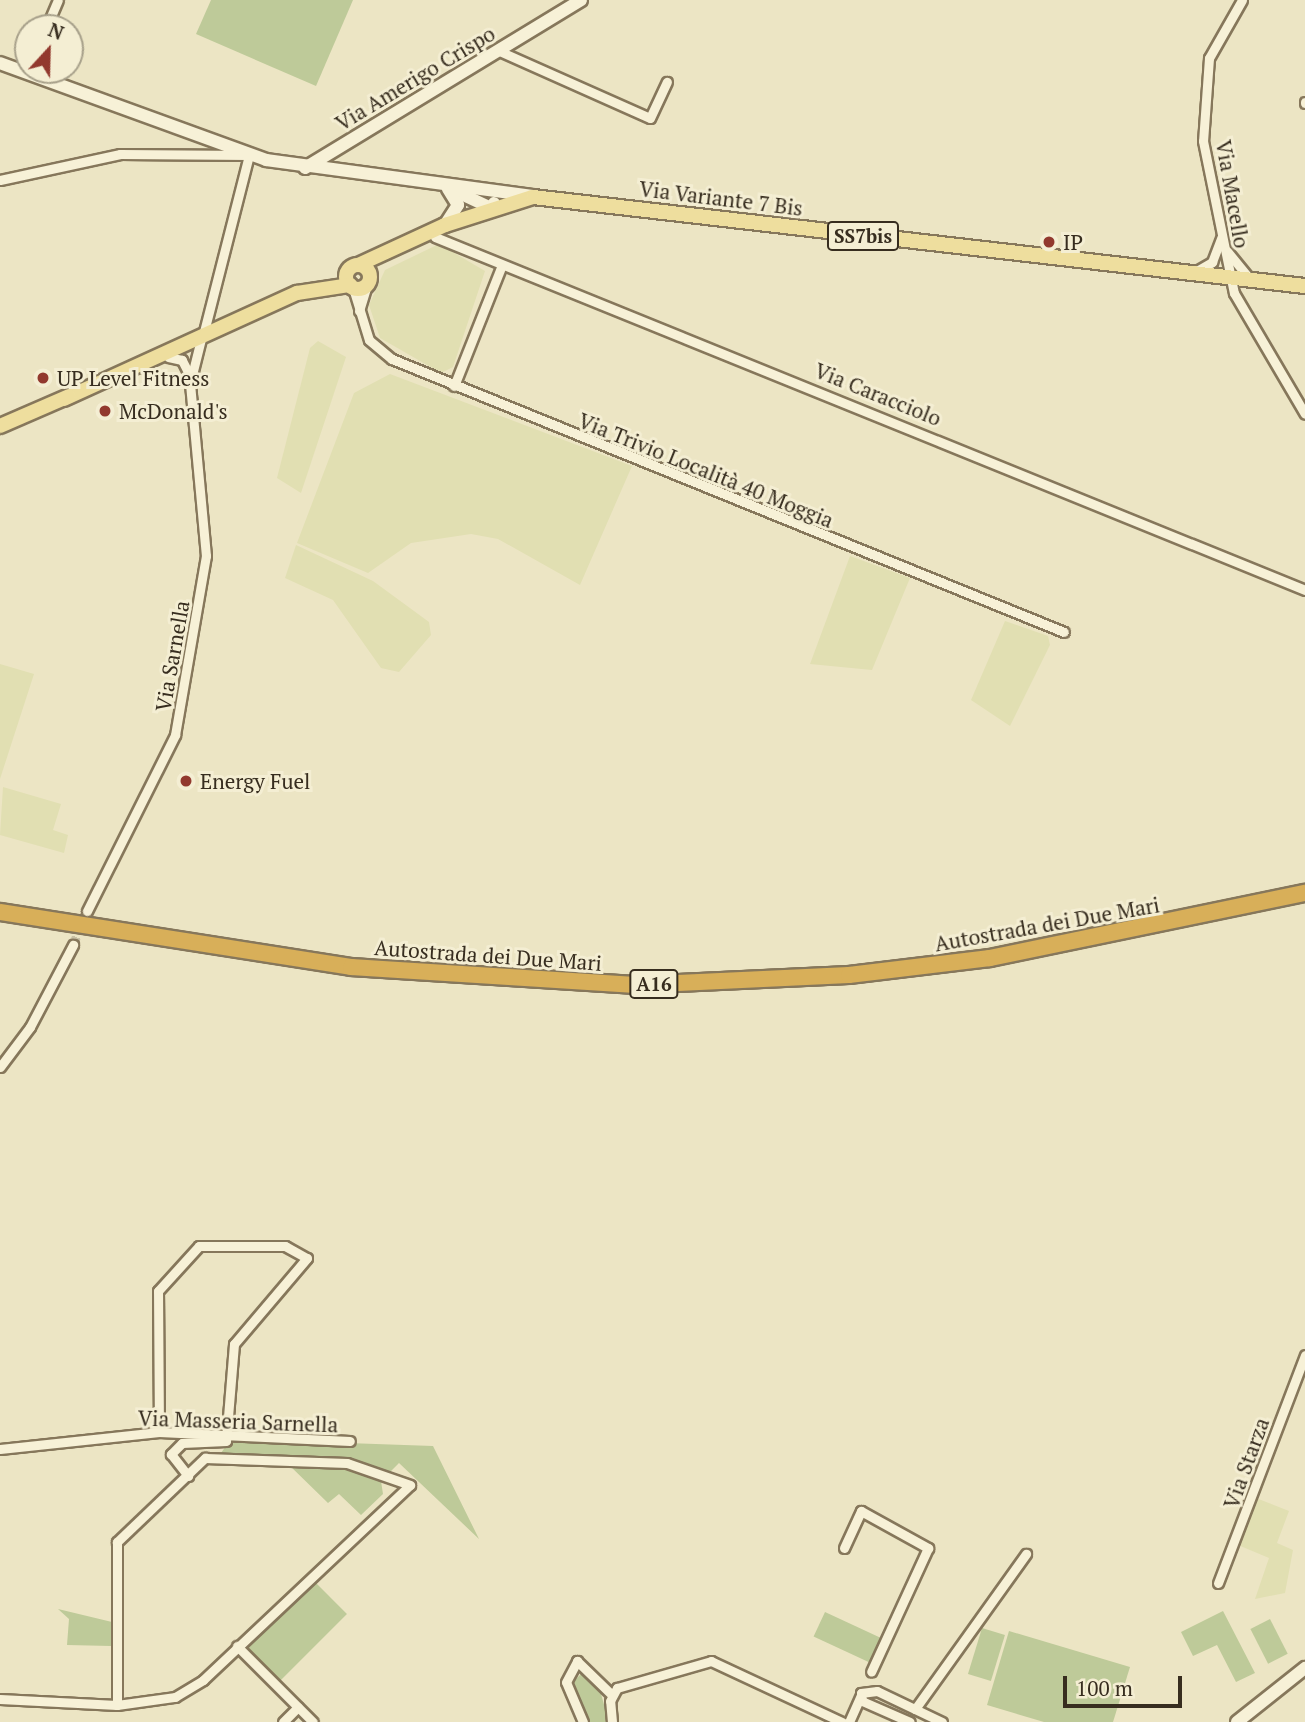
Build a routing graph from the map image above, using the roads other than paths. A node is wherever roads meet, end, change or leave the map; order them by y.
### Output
1 (581, 0) edge
2 (1242, 0) edge
3 (497, 50) junction
4 (667, 82) dead end
5 (60, 84) edge
6 (249, 155) junction
7 (305, 168) junction
8 (0, 180) edge
9 (445, 187) junction
10 (488, 191) junction
11 (533, 197) junction
12 (493, 209) junction
13 (445, 225) junction
14 (435, 237) dead end
15 (1222, 240) junction
16 (393, 252) junction
17 (354, 266) junction
18 (501, 267) junction
19 (1193, 273) junction
20 (1231, 277) junction
21 (1250, 279) junction
22 (360, 284) junction
23 (320, 286) junction
24 (1305, 286) edge
25 (359, 313) junction
26 (202, 335) junction
27 (188, 352) junction
28 (149, 357) junction
29 (168, 357) junction
30 (454, 386) junction
31 (190, 388) junction
32 (64, 399) junction
33 (1305, 414) edge
34 (0, 426) edge
35 (1305, 590) edge
36 (1064, 632) dead end
37 (1305, 893) edge
38 (1305, 904) edge
39 (87, 911) tunnel mouth
40 (0, 912) edge
41 (0, 923) edge
42 (73, 945) tunnel mouth
43 (0, 1067) edge
44 (1305, 1355) edge
45 (159, 1432) junction
46 (227, 1435) junction
47 (350, 1441) dead end
48 (0, 1449) edge
49 (188, 1476) junction
50 (844, 1548) dead end
51 (1026, 1554) dead end
52 (1218, 1583) dead end
53 (237, 1646) junction
54 (1305, 1668) edge
55 (871, 1672) dead end
56 (861, 1693) junction
57 (611, 1694) junction
58 (0, 1699) edge
59 (117, 1704) junction
60 (298, 1707) junction
61 (915, 1709) junction
62 (283, 1722) edge
63 (313, 1722) edge
64 (583, 1722) edge
65 (612, 1722) edge
66 (842, 1722) edge
67 (849, 1722) edge
68 (910, 1722) edge
69 (942, 1722) edge
70 (1237, 1722) edge

1 - 3 main road, Via Amerigo Crispo
2 - 15 street, Via Macello
3 - 4 street
3 - 7 main road, Via Amerigo Crispo
5 - 6 main road
6 - 7 main road
6 - 8 street
6 - 26 street
7 - 9 main road
9 - 10 main road
9 - 12 main road
9 - 13 main road
10 - 11 main road
10 - 12 main road
11 - 12 main road, Via Variante 7 Bis / SS7bis
11 - 19 main road, Via Variante 7 Bis / SS7bis
12 - 13 main road, Via Variante 7 Bis / SS7bis
13 - 16 main road, Via Variante 7 Bis / SS7bis
14 - 18 street, Via Caracciolo
15 - 19 street
15 - 20 street, Via Macello
15 - 21 street
16 - 17 main road, Via Variante 7 Bis / SS7bis
16 - 22 main road, Via Variante 7 Bis / SS7bis
17 - 22 main road
17 - 22 main road
17 - 23 main road, Via Variante 7 Bis / SS7bis
18 - 30 street
18 - 35 street, Via Caracciolo
19 - 20 main road, Via Variante 7 Bis / SS7bis
20 - 21 main road, Via Variante 7 Bis / SS7bis
20 - 33 street, Via Macello
21 - 24 main road, Via Variante 7 Bis / SS7bis
22 - 23 main road, Via Variante 7 Bis / SS7bis
22 - 25 street, Via Trivio Località 40 Moggia
22 - 25 street
23 - 26 main road, Via Variante 7 Bis / SS7bis
25 - 30 street, Via Trivio Località 40 Moggia
26 - 27 main road, Via Variante 7 Bis / SS7bis
26 - 28 main road, Via Variante 7 Bis / SS7bis
27 - 28 main road, Via Variante 7 Bis / SS7bis
27 - 29 main road, Via Variante 7 Bis / SS7bis
27 - 31 street
28 - 32 main road, Via Variante 7 Bis / SS7bis
29 - 31 street
29 - 32 main road, Via Variante 7 Bis / SS7bis
30 - 36 street, Via Trivio Località 40 Moggia
31 - 39 street, Via Sarnella
32 - 34 main road, Via Variante 7 Bis / SS7bis
37 - 40 highway, Autostrada dei Due Mari / A16
38 - 41 highway, Autostrada dei Due Mari / A16
42 - 43 street
44 - 52 street, Via Starza
45 - 46 street, Via Masseria Sarnella
45 - 46 street
45 - 48 street, Via Masseria Sarnella
46 - 47 street, Via Masseria Sarnella
46 - 49 street
49 - 53 street
49 - 59 street
50 - 55 street
51 - 61 street
53 - 59 street
53 - 60 street
54 - 70 main road
56 - 61 street
56 - 67 street
56 - 68 street
57 - 64 street
57 - 65 street
57 - 66 street
58 - 59 street
60 - 62 street
60 - 63 street
61 - 69 street

